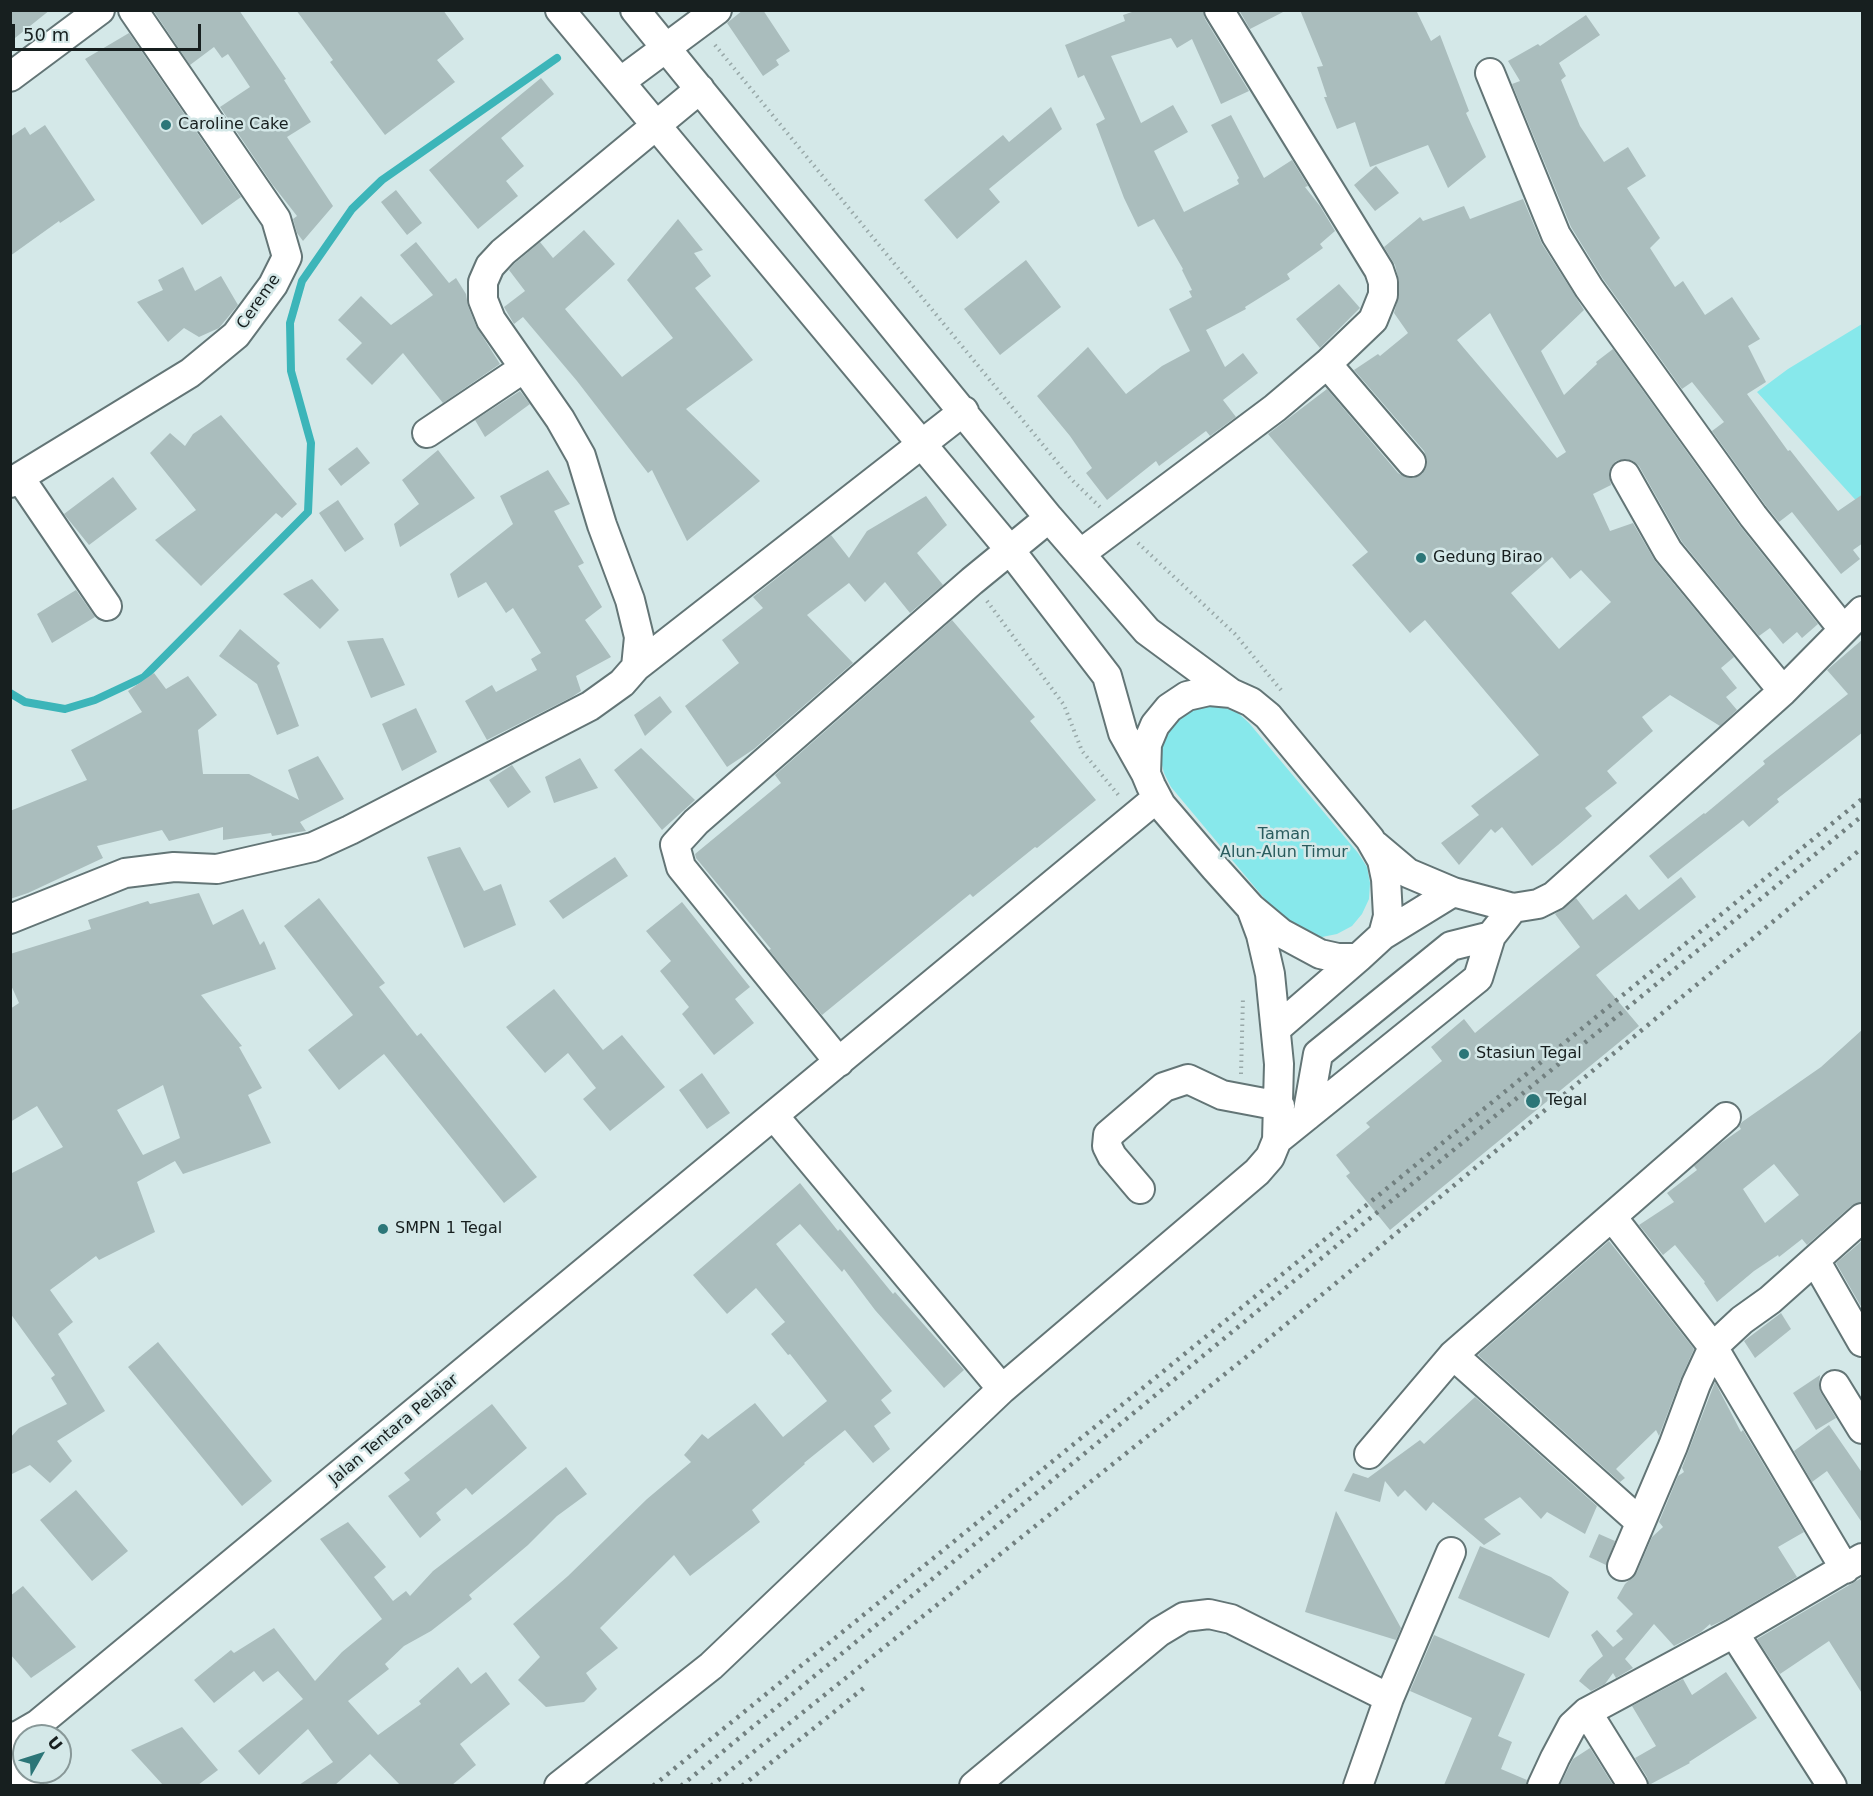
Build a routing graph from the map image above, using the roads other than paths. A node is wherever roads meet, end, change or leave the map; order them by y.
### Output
1 (100, 10) edge
2 (133, 10) edge
3 (560, 10) edge
4 (635, 10) edge
5 (1219, 10) edge
6 (707, 17) edge
7 (666, 47) junction
8 (1490, 74) dead end
9 (10, 76) edge
10 (620, 82) junction
11 (700, 89) junction
12 (655, 124) junction
13 (1327, 364) junction
14 (524, 368) junction
15 (964, 411) junction
16 (427, 433) dead end
17 (922, 445) junction
18 (1411, 462) dead end
19 (1625, 475) dead end
20 (15, 481) edge
21 (1049, 518) junction
22 (1010, 550) junction
23 (1080, 554) junction
24 (107, 606) dead end
25 (1853, 620) edge
26 (636, 667) junction
27 (1783, 691) junction
28 (1231, 693) junction
29 (1152, 786) junction
30 (1370, 839) junction
31 (1453, 892) junction
32 (1251, 908) junction
33 (1514, 908) junction
34 (10, 919) edge
35 (1383, 935) junction
36 (1491, 936) junction
37 (1358, 958) junction
38 (1276, 1029) junction
39 (839, 1062) junction
40 (1280, 1106) junction
41 (774, 1116) junction
42 (1307, 1116) junction
43 (1726, 1117) dead end
44 (1277, 1140) junction
45 (1140, 1189) dead end
46 (1612, 1217) junction
47 (1860, 1226) edge
48 (1815, 1260) junction
49 (1863, 1342) edge
50 (1713, 1347) junction
51 (1453, 1355) junction
52 (1835, 1385) dead end
53 (1002, 1389) junction
54 (1863, 1430) edge
55 (1369, 1454) dead end
56 (1640, 1522) junction
57 (1451, 1552) dead end
58 (1854, 1564) edge
59 (1622, 1566) dead end
60 (1734, 1633) junction
61 (1389, 1698) junction
62 (1587, 1712) junction
63 (10, 1738) edge
64 (10, 1759) edge
65 (28, 1785) edge
66 (559, 1785) edge
67 (974, 1785) edge
68 (1358, 1785) edge
69 (1542, 1785) edge
70 (1633, 1785) edge
71 (1832, 1785) edge

1 - 9 street
2 - 20 street, Cereme
3 - 10 street
4 - 7 street
5 - 13 street
6 - 7 street
7 - 10 street
7 - 11 street
8 - 25 street
10 - 12 street
11 - 12 street
11 - 15 street
12 - 14 street
12 - 17 street
13 - 18 street
13 - 23 street
14 - 16 street
14 - 26 street
15 - 17 street
15 - 21 street
17 - 22 street
17 - 26 street
19 - 27 street
20 - 24 street
21 - 22 street
21 - 23 street
22 - 29 street
22 - 39 street
23 - 28 street
25 - 27 street
26 - 34 street
27 - 33 street
28 - 29 street
28 - 30 street
29 - 32 street
29 - 39 street, Jalan Tentara Pelajar
30 - 31 street
30 - 35 street
31 - 33 street
31 - 35 street
32 - 37 street
32 - 38 street
33 - 36 street
35 - 37 street
36 - 42 street
36 - 42 street
37 - 38 street
38 - 40 street
39 - 41 street, Jalan Tentara Pelajar
40 - 44 street
40 - 45 street
41 - 53 street
41 - 63 street, Jalan Tentara Pelajar
42 - 44 street
43 - 46 street
44 - 53 street
46 - 50 street
46 - 51 street
47 - 48 street
48 - 49 street
48 - 50 street
50 - 56 street
50 - 58 street
51 - 55 street
51 - 56 street
52 - 54 street
53 - 66 street
56 - 59 street
57 - 61 street
58 - 60 street
60 - 62 street
60 - 71 street
61 - 67 street
61 - 68 street
62 - 69 street
62 - 70 street
64 - 65 street

